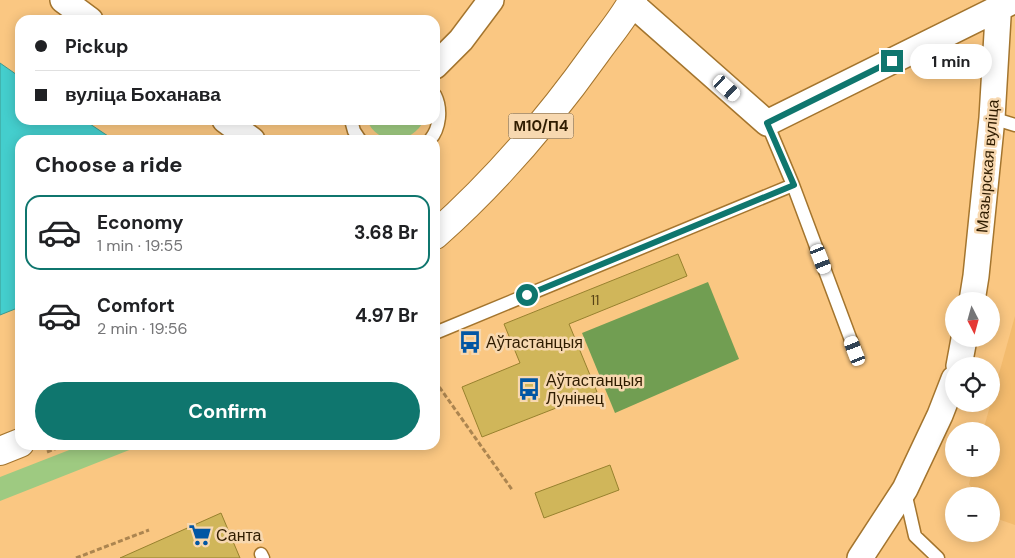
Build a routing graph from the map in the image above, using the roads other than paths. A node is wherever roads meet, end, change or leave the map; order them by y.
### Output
1 (492, 0) edge
2 (632, 2) edge
3 (1004, 3) edge
4 (440, 61) edge
5 (1004, 121) edge
6 (767, 123) junction
7 (232, 125) edge
8 (245, 135) edge
9 (794, 185) junction
10 (440, 231) edge
11 (973, 292) edge
12 (440, 331) edge
13 (855, 351) dead end
14 (945, 403) edge
15 (15, 445) edge
16 (0, 451) edge
17 (905, 489) junction
18 (860, 558) edge
19 (938, 558) edge

1 - 4 street
2 - 6 street
2 - 10 main road, М10/П4
3 - 5 street, Мазырская вуліца
3 - 6 street
5 - 11 street, Мазырская вуліца
6 - 9 lane
7 - 8 street
9 - 12 lane
9 - 13 lane
14 - 17 street
15 - 16 main road
17 - 18 street
17 - 19 lane

